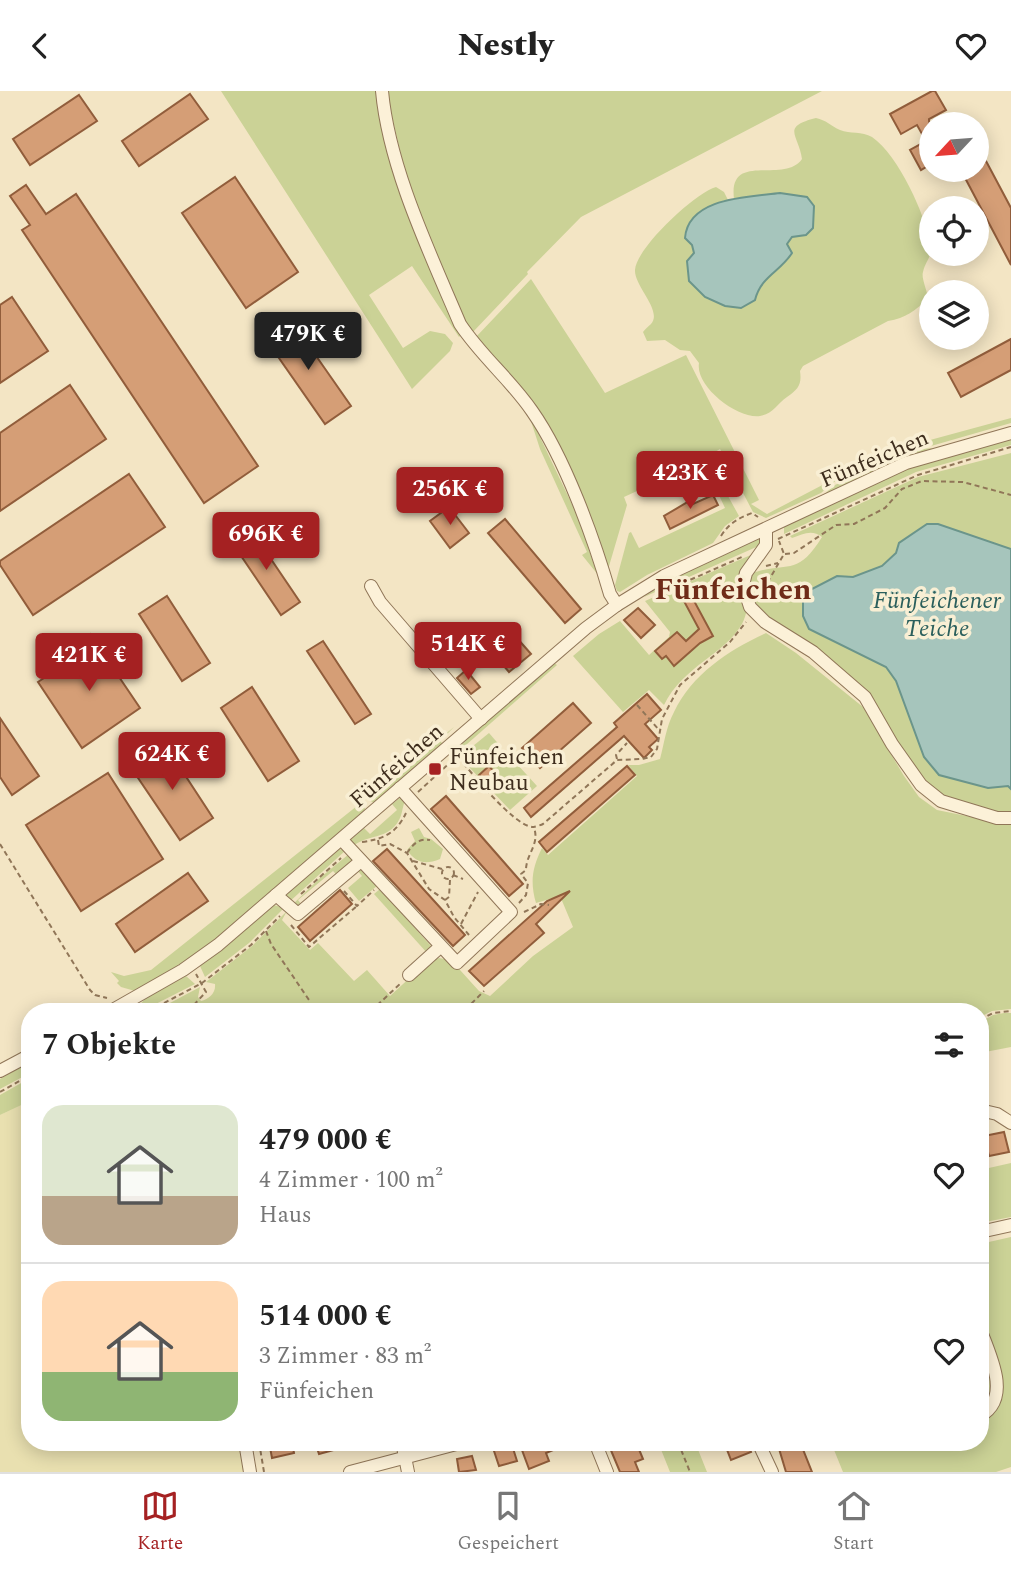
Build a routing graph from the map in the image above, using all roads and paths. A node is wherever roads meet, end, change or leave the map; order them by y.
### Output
1 (382, 91) edge
2 (1011, 433) edge
3 (1011, 447) edge
4 (1011, 495) edge
5 (766, 529) junction
6 (766, 545) junction
7 (748, 554) dead end
8 (784, 554) dead end
9 (779, 563) dead end
10 (371, 586) dead end
11 (668, 589) dead end
12 (617, 605) junction
13 (750, 607) junction
14 (637, 705) dead end
15 (481, 719) junction
16 (660, 732) junction
17 (628, 743) dead end
18 (457, 756) dead end
19 (617, 760) junction
20 (400, 788) junction
21 (1011, 818) edge
22 (533, 827) junction
23 (377, 840) dead end
24 (0, 844) edge
25 (437, 844) dead end
26 (346, 845) junction
27 (407, 853) junction
28 (412, 860) junction
29 (360, 861) junction
30 (443, 869) junction
31 (450, 879) junction
32 (484, 881) junction
33 (336, 882) junction
34 (382, 884) junction
35 (276, 895) junction
36 (445, 900) junction
37 (362, 901) junction
38 (549, 905) dead end
39 (357, 906) junction
40 (367, 906) dead end
41 (293, 911) junction
42 (512, 912) junction
43 (461, 925) junction
44 (266, 930) junction
45 (477, 944) junction
46 (440, 947) junction
47 (409, 975) joint
48 (202, 983) junction
49 (484, 991) dead end
50 (107, 998) dead end
51 (309, 1000) dead end
52 (129, 1003) edge
53 (164, 1003) edge
54 (196, 1003) edge
55 (379, 1003) edge
56 (472, 1003) edge
57 (1011, 1011) edge
58 (989, 1015) edge
59 (21, 1060) edge
60 (0, 1071) edge
61 (21, 1080) edge
62 (0, 1092) edge
63 (989, 1112) edge
64 (1011, 1123) edge
65 (1011, 1225) edge
66 (989, 1230) edge
67 (989, 1353) edge
68 (989, 1413) edge
69 (246, 1451) edge
70 (260, 1451) edge
71 (404, 1451) edge
72 (431, 1451) edge
73 (599, 1451) edge
74 (682, 1451) edge
75 (762, 1451) edge
76 (405, 1458) junction
77 (250, 1472) edge
78 (264, 1472) edge
79 (350, 1472) edge
80 (408, 1472) edge
81 (607, 1472) edge
82 (690, 1472) edge
83 (772, 1472) edge

1 - 12 street
2 - 5 street, Fünfeichen
3 - 6 path
4 - 8 path
5 - 6 street
5 - 12 street, Fünfeichen
6 - 13 street
7 - 11 path
9 - 13 path
10 - 15 street
12 - 15 street, Fünfeichen
13 - 16 path
13 - 21 street
14 - 16 path
15 - 20 street, Fünfeichen
16 - 19 path
17 - 19 path
18 - 22 path
19 - 22 path
20 - 26 street, Fünfeichen
20 - 32 street
22 - 42 path
23 - 27 path
24 - 50 path
25 - 27 path
26 - 29 street
26 - 35 street, Fünfeichen
26 - 41 path
27 - 28 path
28 - 30 path
28 - 36 path
29 - 33 street
29 - 34 street
30 - 31 path
30 - 31 path
31 - 36 path
32 - 42 street
32 - 43 path
33 - 39 path
33 - 41 street
34 - 37 path
34 - 46 street
35 - 41 street
35 - 52 street, Fünfeichen
36 - 43 path
37 - 39 path
37 - 40 path
38 - 42 path
39 - 41 path
41 - 44 path
42 - 45 street
43 - 45 path
44 - 48 path
44 - 51 path
45 - 46 street
46 - 47 street
47 - 55 path
48 - 53 path
48 - 54 path
49 - 56 path
57 - 58 path
59 - 60 street
61 - 62 path
63 - 64 street
65 - 66 street
67 - 68 street
69 - 77 street
70 - 78 path
71 - 76 street
72 - 76 street
73 - 81 street
74 - 82 path
75 - 83 street
76 - 79 street
76 - 80 street

